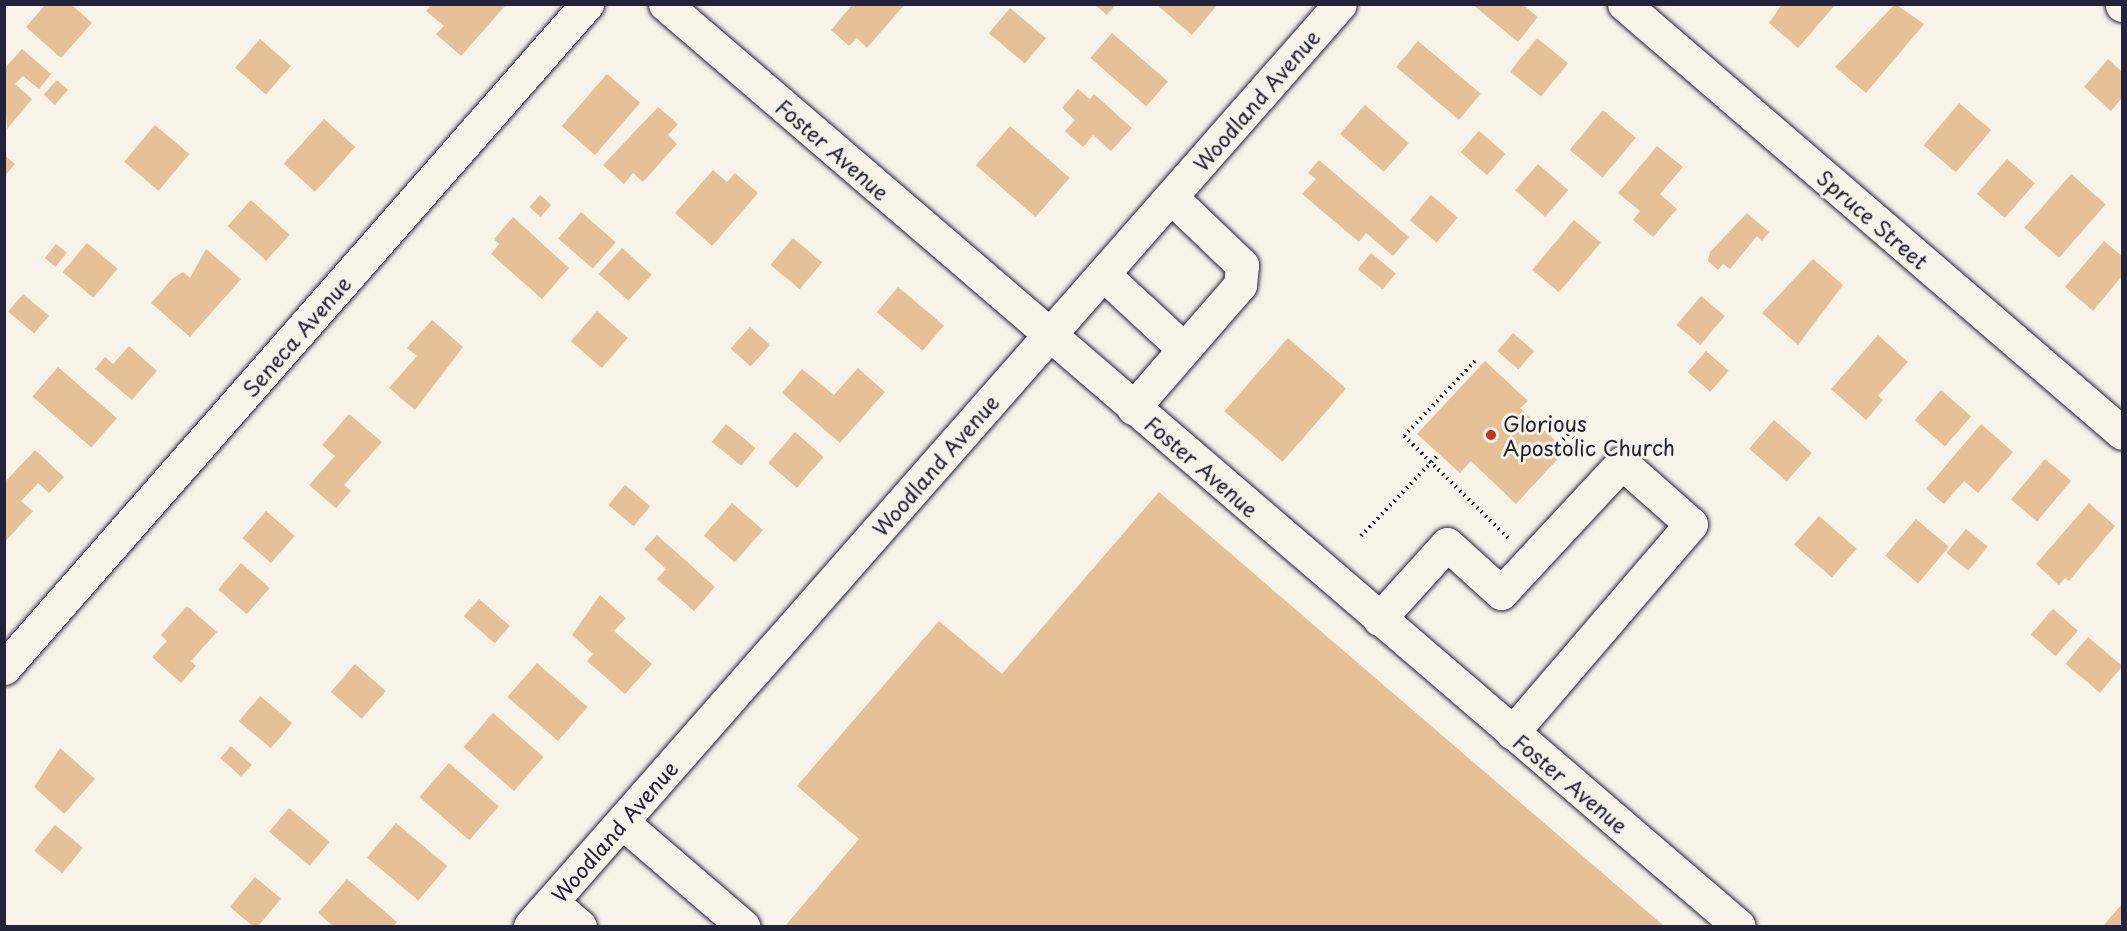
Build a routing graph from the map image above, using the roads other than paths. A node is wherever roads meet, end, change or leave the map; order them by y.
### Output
1 (587, 4) edge
2 (665, 4) edge
3 (1340, 4) edge
4 (1623, 4) edge
5 (1171, 197) junction
6 (1103, 274) junction
7 (1049, 335) junction
8 (1184, 349) junction
9 (1133, 408) junction
10 (2122, 433) edge
11 (1379, 619) junction
12 (4, 668) edge
13 (1512, 733) junction
14 (622, 822) junction
15 (552, 902) junction
16 (530, 927) edge
17 (580, 927) edge
18 (743, 927) edge
19 (1740, 927) edge

1 - 12 street, Seneca Avenue
2 - 7 street, Foster Avenue
3 - 5 street, Woodland Avenue
4 - 10 street, Spruce Street
5 - 6 street, Woodland Avenue
5 - 8 street
6 - 7 street, Woodland Avenue
6 - 8 street
7 - 9 street, Foster Avenue
7 - 14 street, Woodland Avenue
8 - 9 street
9 - 11 street, Foster Avenue
11 - 13 street, Foster Avenue
11 - 13 street
13 - 19 street, Foster Avenue
14 - 15 street, Woodland Avenue
14 - 18 street
15 - 16 street, Woodland Avenue
15 - 17 street

